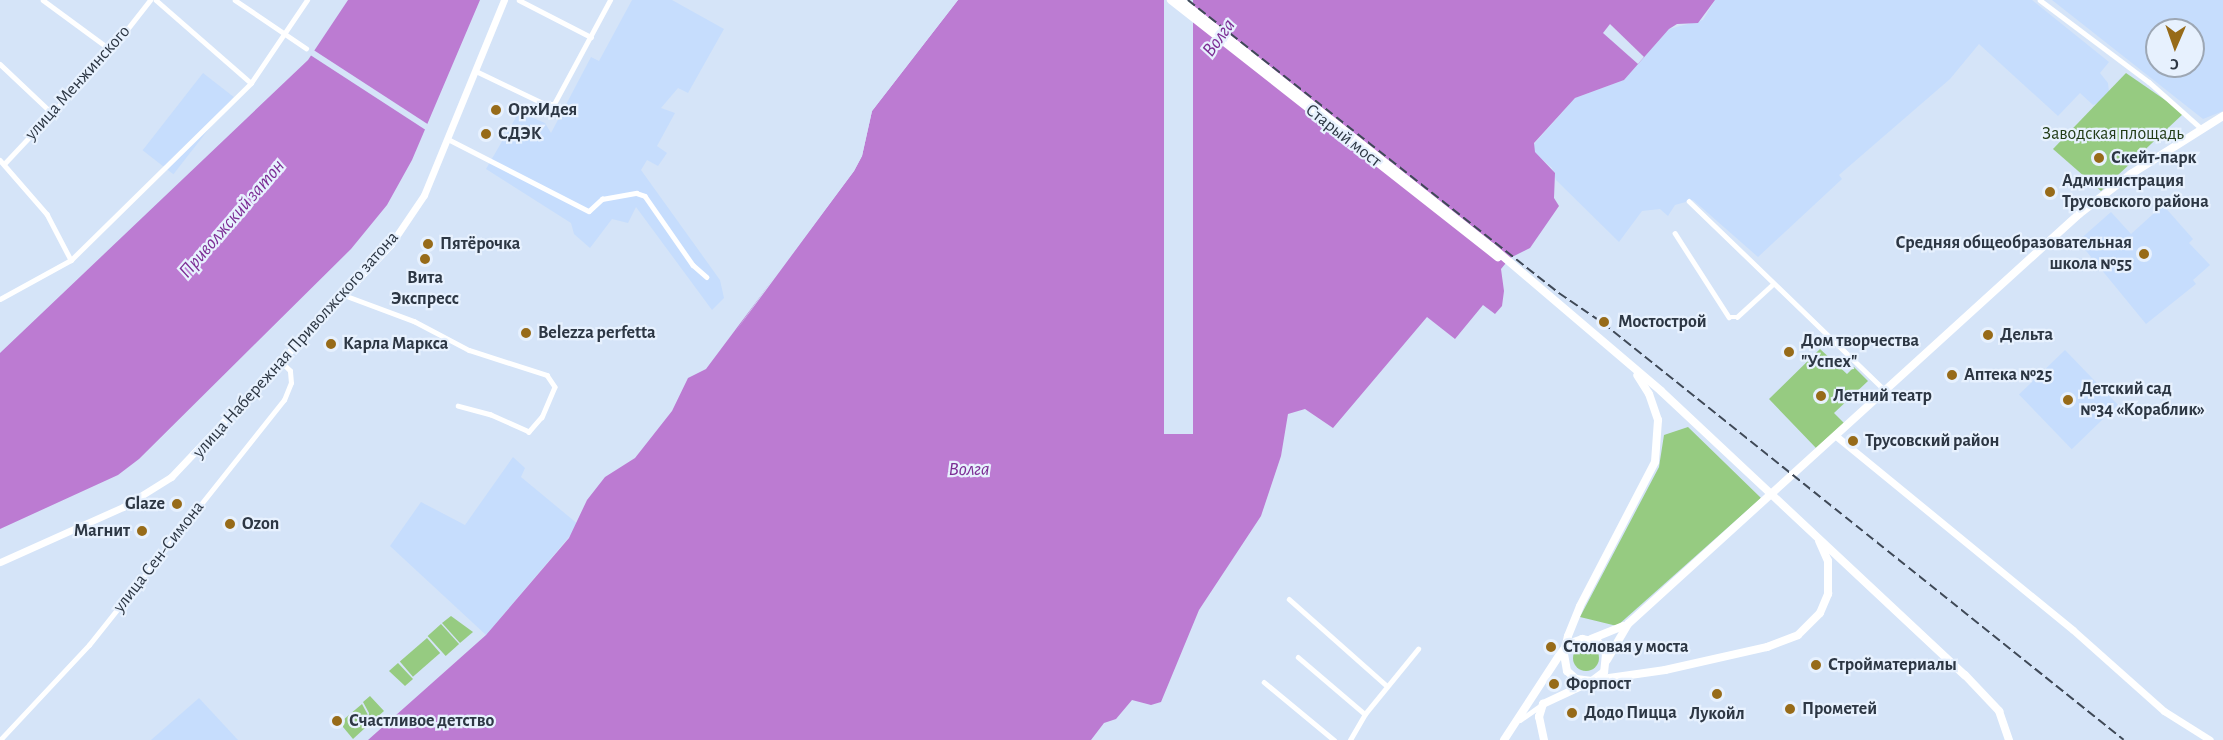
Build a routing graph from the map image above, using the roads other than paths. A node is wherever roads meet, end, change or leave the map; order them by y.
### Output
1 (44, 0) edge
2 (150, 0) edge
3 (156, 0) edge
4 (235, 0) edge
5 (307, 0) edge
6 (504, 0) edge
7 (519, 0) edge
8 (610, 0) edge
9 (1171, 0) edge
10 (1180, 0) edge
11 (2040, 0) edge
12 (287, 34) junction
13 (591, 37) junction
14 (306, 48) dead end
15 (111, 50) junction
16 (0, 64) edge
17 (476, 71) junction
18 (251, 83) junction
19 (52, 113) junction
20 (2223, 116) edge
21 (2202, 129) junction
22 (448, 139) junction
23 (2, 162) edge
24 (1689, 201) dead end
25 (1675, 233) dead end
26 (71, 260) junction
27 (1516, 269) junction
28 (707, 277) dead end
29 (1773, 284) junction
30 (344, 295) junction
31 (0, 299) edge
32 (1622, 358) junction
33 (282, 363) junction
34 (1885, 390) junction
35 (458, 406) dead end
36 (1836, 436) junction
37 (1811, 531) junction
38 (0, 562) edge
39 (1289, 599) dead end
40 (1628, 624) junction
41 (1590, 639) junction
42 (1565, 648) junction
43 (1418, 649) dead end
44 (1298, 657) dead end
45 (1607, 660) junction
46 (1594, 681) junction
47 (1264, 682) dead end
48 (1387, 686) junction
49 (1546, 701) junction
50 (1365, 714) junction
51 (1518, 722) junction
52 (0, 740) edge
53 (1334, 740) edge
54 (1350, 740) edge
55 (1504, 740) edge
56 (1544, 740) edge
57 (2009, 740) edge
58 (2210, 740) edge

1 - 15 street
2 - 15 street, улица Менжинского
3 - 18 street
4 - 12 street
5 - 12 street
6 - 17 main road, улица Набережная Приволжского затона
7 - 13 street
8 - 13 street
9 - 27 main road, Старый мост
10 - 27 main road, Старый мост
11 - 21 street
12 - 14 street
12 - 18 street
13 - 17 street
15 - 19 street, улица Менжинского
16 - 19 street
17 - 22 main road, улица Набережная Приволжского затона
18 - 26 street
19 - 23 street, улица Менжинского
20 - 21 main road
21 - 34 main road
22 - 28 street
22 - 30 main road, улица Набережная Приволжского затона
23 - 26 street
24 - 29 street
25 - 29 street
26 - 31 street
27 - 32 main road, Старый мост
29 - 34 street
30 - 33 main road, улица Набережная Приволжского затона
30 - 35 street
32 - 37 main road
32 - 42 main road
33 - 38 main road, улица Набережная Приволжского затона
33 - 52 street, улица Сен-Симона
34 - 36 main road
36 - 40 main road
36 - 58 main road
37 - 46 main road
37 - 57 main road
39 - 48 street
40 - 41 main road
40 - 45 main road
41 - 42 main road
41 - 45 main road
42 - 46 main road
42 - 51 main road
43 - 48 street
44 - 50 street
45 - 46 main road
46 - 49 main road
47 - 53 street
48 - 50 street
49 - 51 street
49 - 56 main road
50 - 54 street
51 - 55 main road

